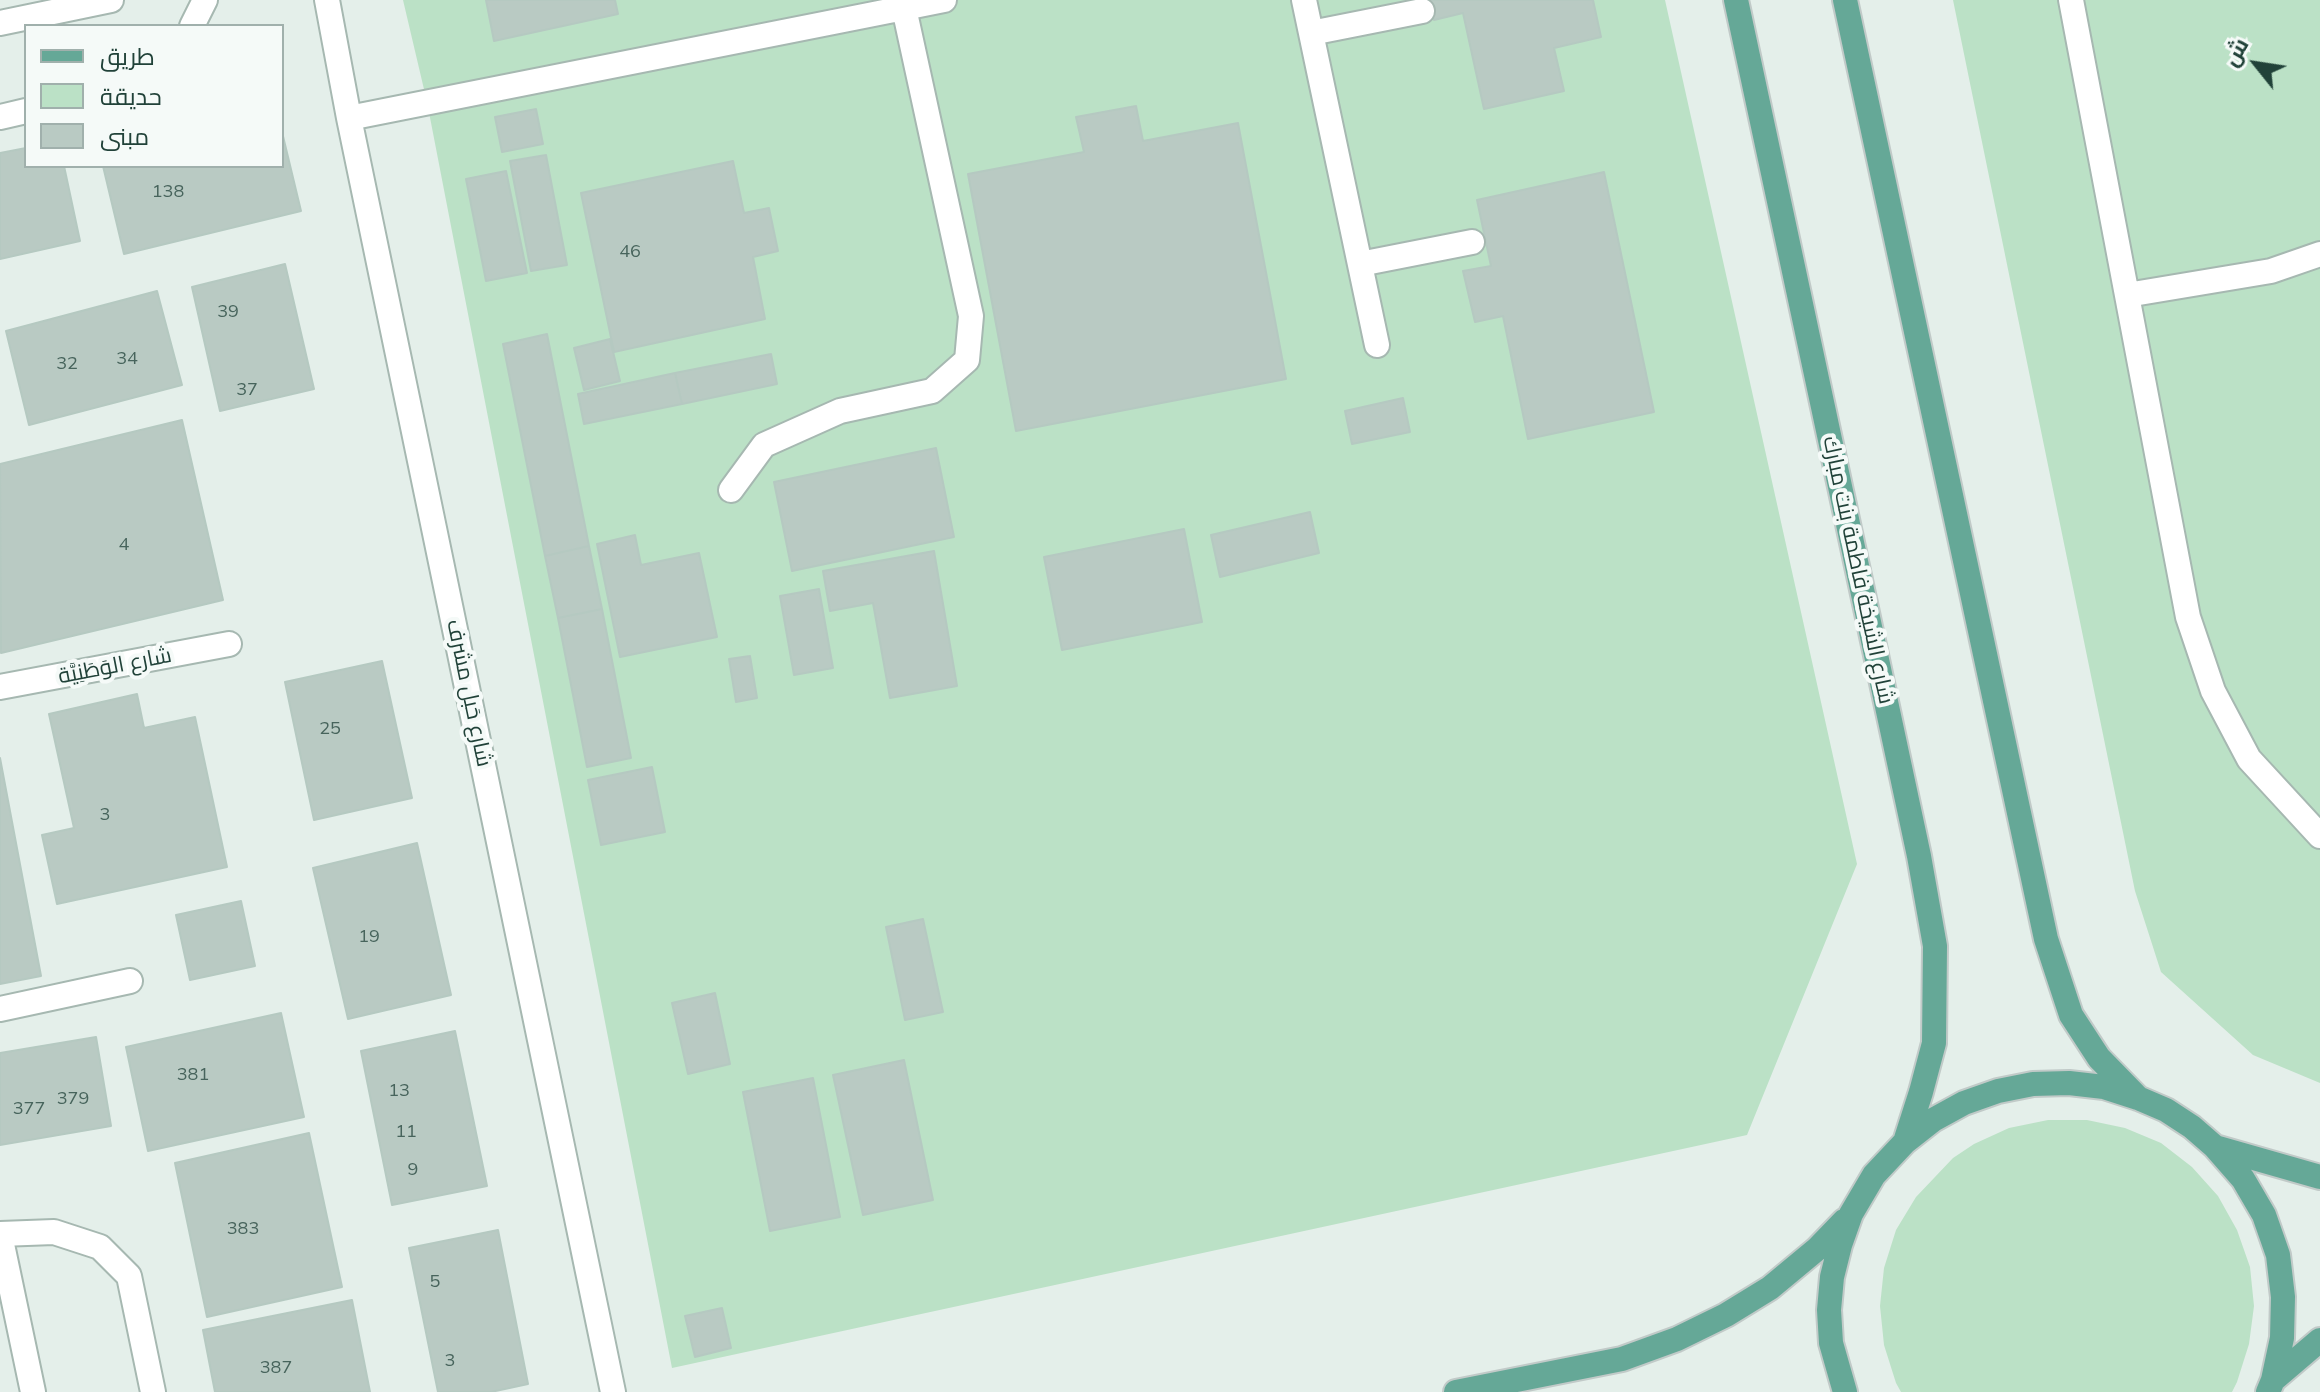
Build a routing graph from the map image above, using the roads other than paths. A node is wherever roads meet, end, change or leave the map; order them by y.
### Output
1 (111, 0) edge
2 (205, 0) edge
3 (327, 0) edge
4 (944, 0) edge
5 (1304, 0) edge
6 (1736, 0) edge
7 (1845, 0) edge
8 (2071, 0) edge
9 (872, 7) edge
10 (904, 8) junction
11 (1422, 11) dead end
12 (0, 23) edge
13 (193, 24) edge
14 (1311, 33) junction
15 (24, 111) edge
16 (0, 117) edge
17 (349, 118) junction
18 (1472, 242) dead end
19 (2320, 254) edge
20 (1360, 264) junction
21 (2127, 295) junction
22 (1377, 345) dead end
23 (731, 490) dead end
24 (229, 644) dead end
25 (0, 687) edge
26 (2320, 836) edge
27 (130, 981) dead end
28 (0, 1009) edge
29 (2138, 1098) junction
30 (1905, 1142) junction
31 (2215, 1147) junction
32 (2320, 1177) edge
33 (1851, 1214) junction
34 (0, 1234) edge
35 (2320, 1340) edge
36 (2270, 1386) edge
37 (615, 1390) edge
38 (33, 1392) edge
39 (153, 1392) edge
40 (1456, 1392) edge
41 (1845, 1392) edge

1 - 12 street
2 - 13 street
3 - 17 street, شارع حَبل مشرف
4 - 10 street
5 - 14 street
6 - 30 main road, شارع الشيخة فاطمة بنت مبارك
7 - 29 main road
8 - 21 street
9 - 10 street
9 - 17 street
10 - 23 street
11 - 14 street
14 - 20 street
15 - 16 street
17 - 37 street, شارع حَبل مشرف
18 - 20 street
19 - 21 street
20 - 22 street
21 - 26 street
24 - 25 street, شارع الوَطَنِيَّة
27 - 28 street
29 - 30 main road
29 - 31 main road
30 - 33 main road
31 - 32 main road
31 - 36 main road
33 - 40 main road
33 - 41 main road
34 - 38 street
34 - 39 street
35 - 36 main road

